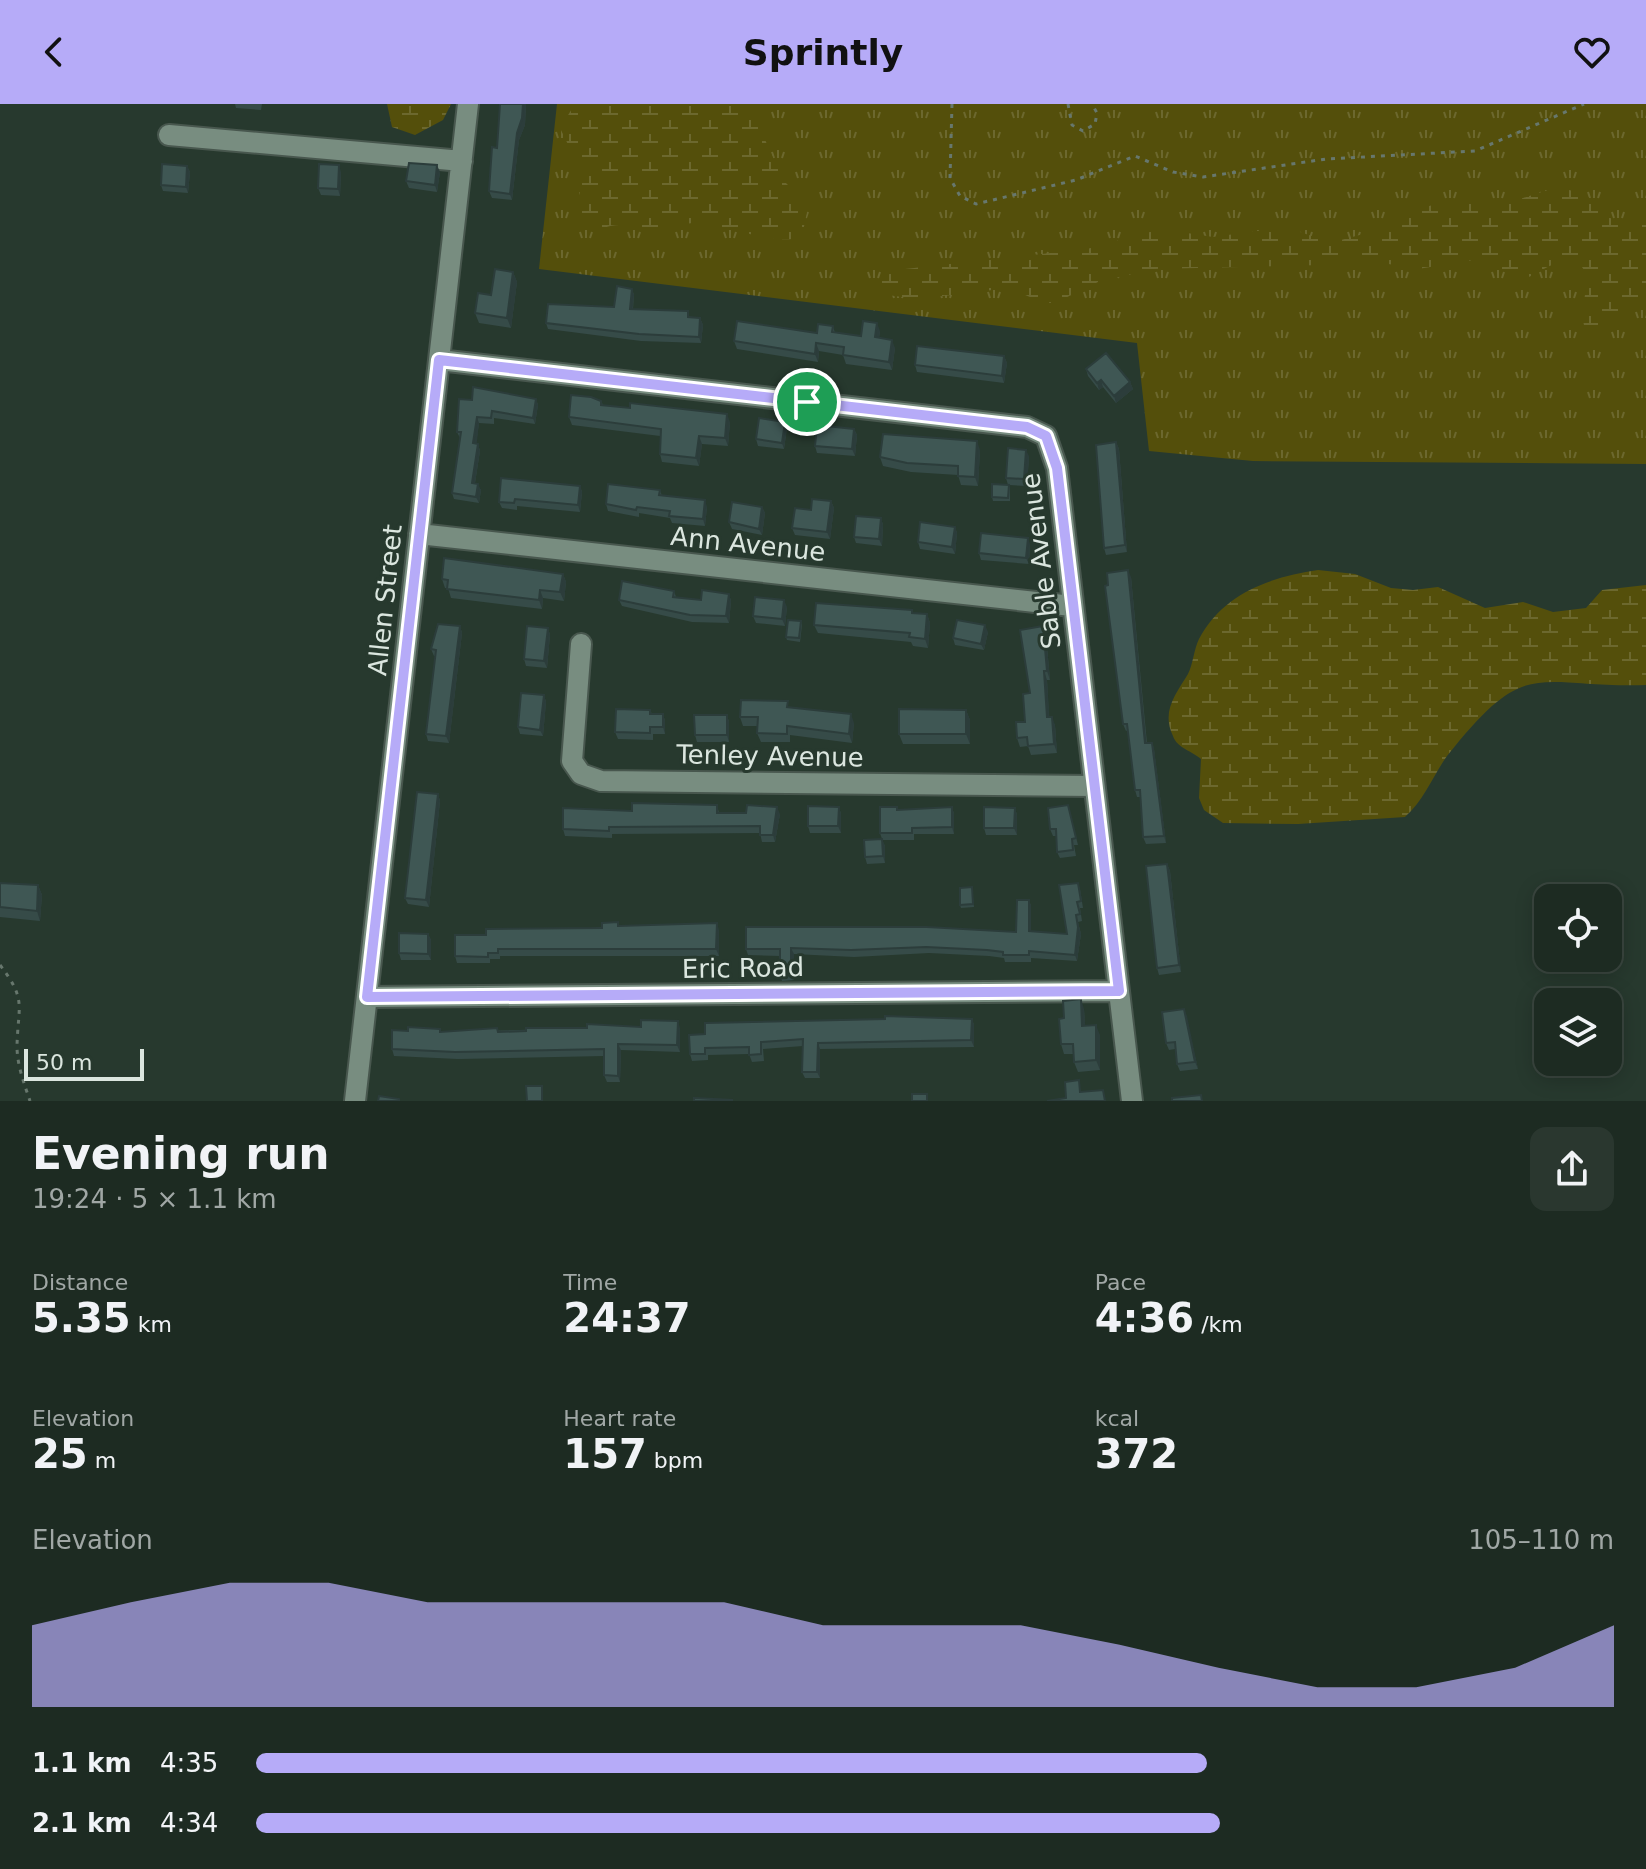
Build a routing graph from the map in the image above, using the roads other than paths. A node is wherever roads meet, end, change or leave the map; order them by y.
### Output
1 (468, 104) edge
2 (169, 135) dead end
3 (462, 161) junction
4 (439, 360) junction
5 (419, 534) junction
6 (1072, 606) junction
7 (581, 644) dead end
8 (1094, 786) junction
9 (1119, 991) junction
10 (367, 997) junction
11 (355, 1101) edge
12 (1132, 1101) edge

1 - 3 street, Allen Street
2 - 3 street
3 - 4 street, Allen Street
4 - 5 street, Allen Street
4 - 6 street, Sable Avenue
5 - 6 street, Ann Avenue
5 - 10 street, Allen Street
6 - 8 street, Sable Avenue
7 - 8 street, Tenley Avenue
8 - 9 street, Sable Avenue
9 - 10 street, Eric Road
9 - 12 street, Sable Avenue
10 - 11 street, Allen Street

